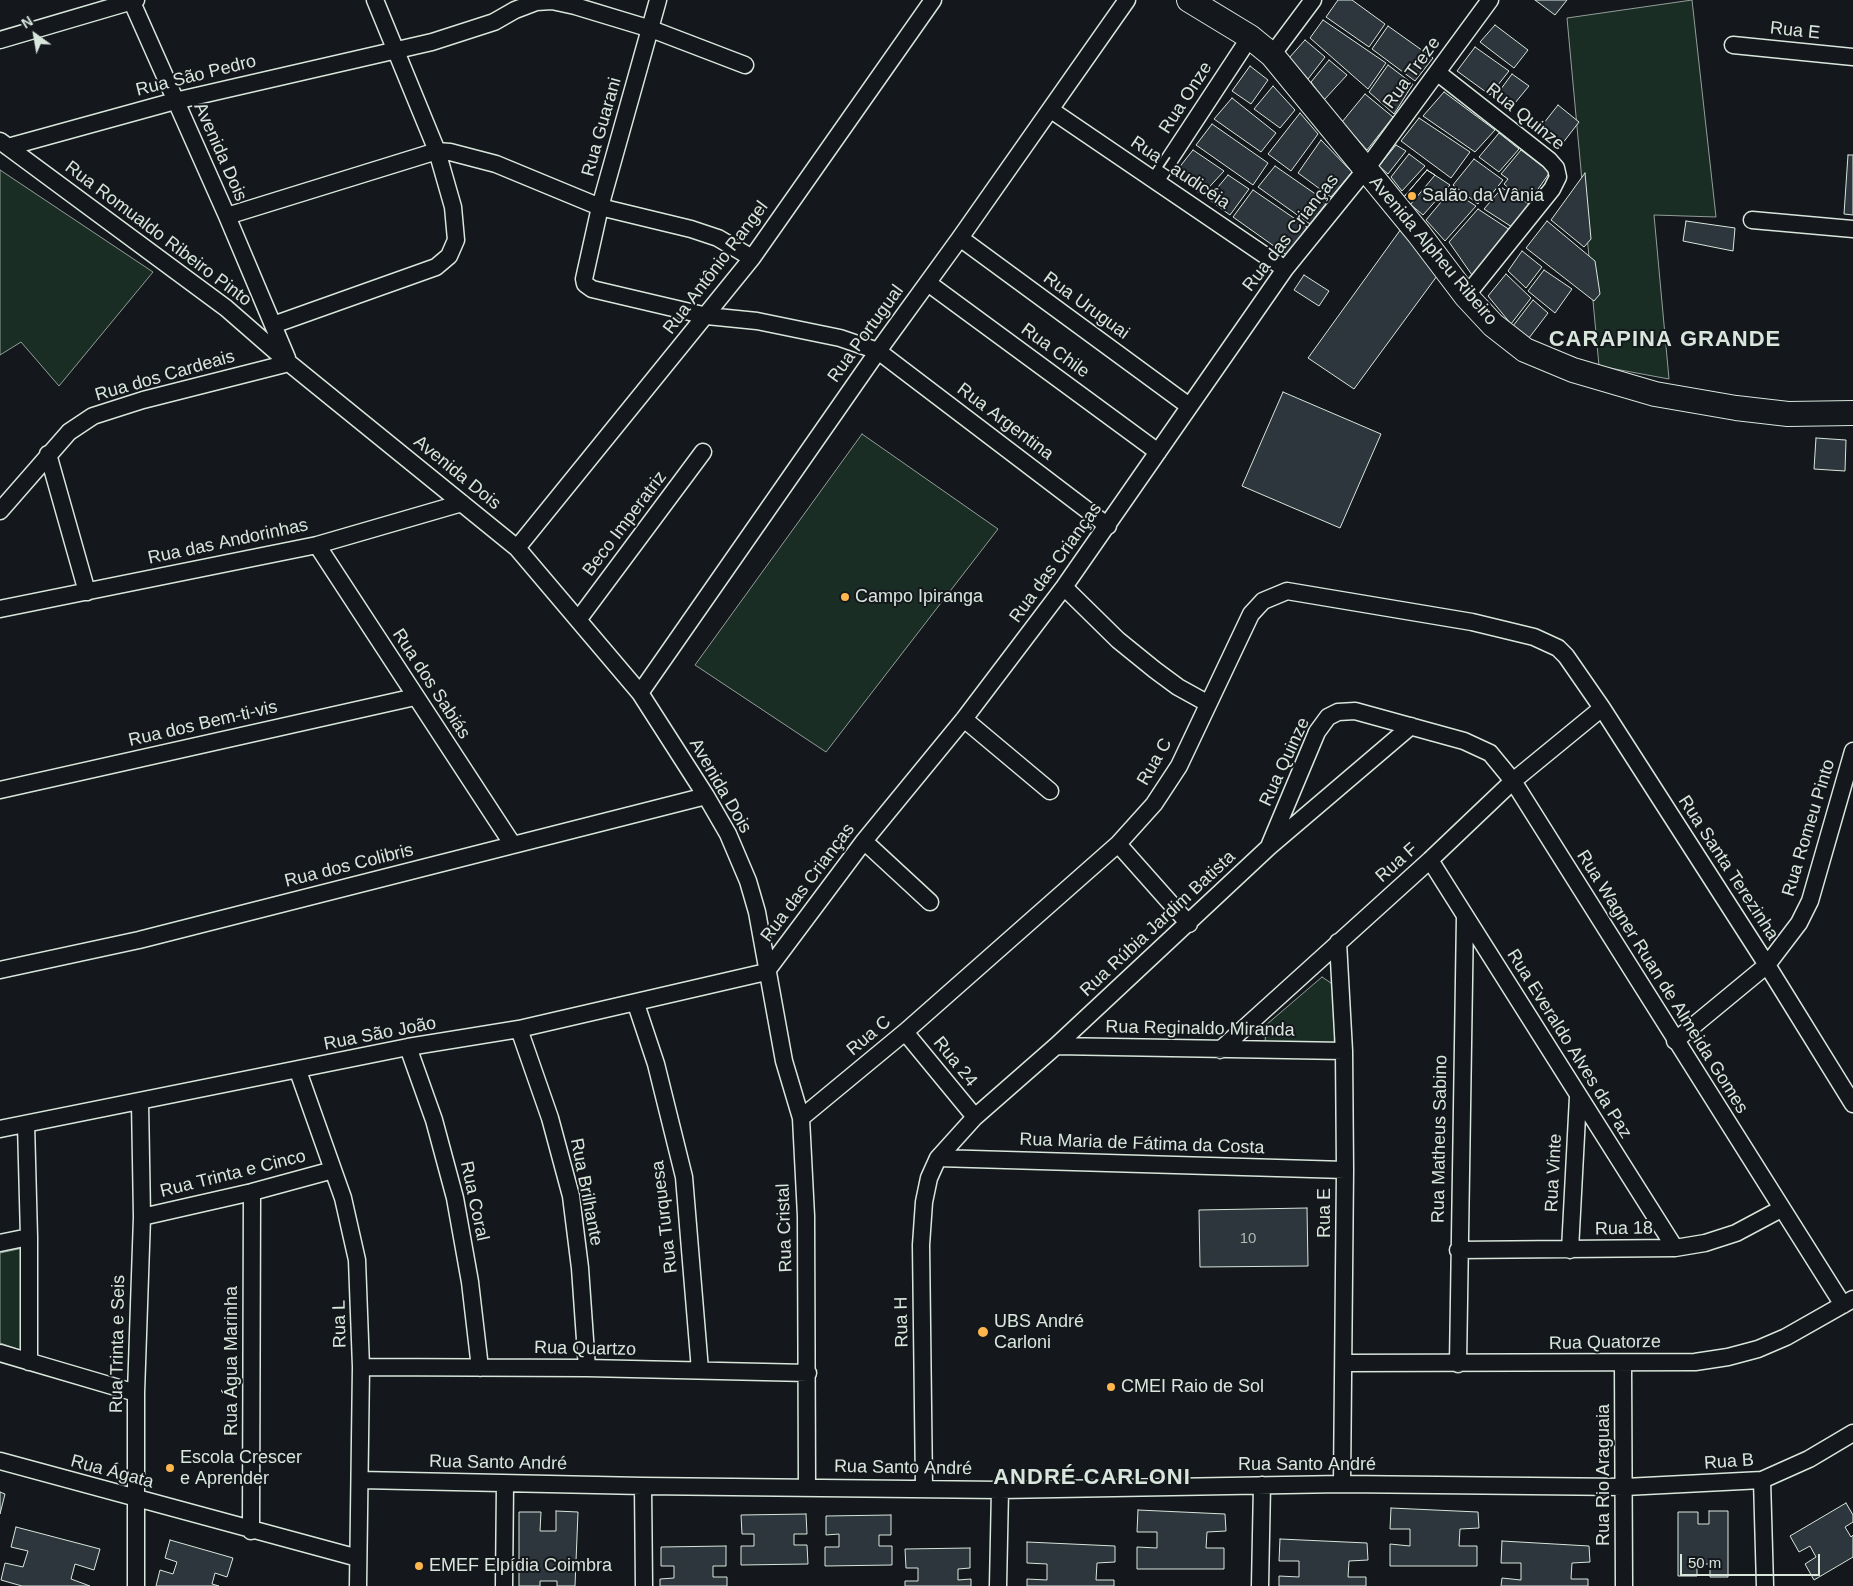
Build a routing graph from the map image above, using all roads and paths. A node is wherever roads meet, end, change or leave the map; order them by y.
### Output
1 (133, 0) edge
2 (375, 0) edge
3 (658, 0) edge
4 (932, 0) edge
5 (1127, 0) edge
6 (1190, 0) edge
7 (1313, 0) edge
8 (1490, 0) edge
9 (651, 29) junction
10 (1250, 37) junction
11 (0, 40) edge
12 (1733, 45) dead end
13 (396, 50) junction
14 (1272, 55) junction
15 (1853, 57) edge
16 (745, 65) dead end
17 (1438, 72) junction
18 (175, 100) junction
19 (1051, 110) junction
20 (4, 144) edge
21 (438, 151) junction
22 (1366, 170) junction
23 (1156, 180) junction
24 (600, 207) junction
25 (228, 216) junction
26 (1752, 220) dead end
27 (1853, 229) edge
28 (960, 238) junction
29 (752, 258) junction
30 (586, 266) joint
31 (1286, 269) junction
32 (928, 283) junction
33 (1466, 296) junction
34 (707, 316) junction
35 (273, 325) junction
36 (878, 351) junction
37 (289, 363) junction
38 (1189, 406) junction
39 (1853, 413) edge
40 (703, 452) dead end
41 (1158, 452) junction
42 (48, 454) junction
43 (462, 503) junction
44 (0, 511) edge
45 (1108, 526) junction
46 (317, 545) junction
47 (517, 548) junction
48 (1064, 588) junction
49 (87, 592) junction
50 (0, 609) edge
51 (578, 620) junction
52 (1566, 656) joint
53 (640, 693) junction
54 (415, 697) junction
55 (1207, 703) junction
56 (1602, 708) junction
57 (964, 719) junction
58 (1410, 726) junction
59 (1853, 751) edge
60 (1513, 781) junction
61 (0, 790) edge
62 (1050, 792) dead end
63 (706, 796) junction
64 (864, 841) junction
65 (1118, 844) junction
66 (513, 845) junction
67 (1269, 847) junction
68 (1430, 860) junction
69 (930, 902) dead end
70 (1464, 916) junction
71 (1189, 924) junction
72 (1338, 942) junction
73 (1767, 964) junction
74 (0, 970) edge
75 (766, 972) junction
76 (636, 1004) junction
77 (520, 1029) junction
78 (905, 1032) junction
79 (1675, 1041) junction
80 (1056, 1046) junction
81 (408, 1047) junction
82 (1220, 1050) junction
83 (1344, 1051) junction
84 (298, 1071) junction
85 (1578, 1097) junction
86 (140, 1102) junction
87 (1853, 1104) edge
88 (975, 1117) junction
89 (801, 1118) junction
90 (26, 1124) junction
91 (0, 1129) edge
92 (938, 1158) junction
93 (333, 1170) junction
94 (1345, 1170) junction
95 (252, 1192) junction
96 (1781, 1208) junction
97 (142, 1217) junction
98 (29, 1237) junction
99 (0, 1243) edge
100 (1675, 1248) junction
101 (1458, 1250) junction
102 (1570, 1250) junction
103 (1848, 1302) edge
104 (0, 1353) edge
105 (29, 1362) junction
106 (1344, 1363) junction
107 (1623, 1363) junction
108 (1458, 1364) junction
109 (361, 1367) junction
110 (480, 1368) junction
111 (587, 1368) junction
112 (700, 1370) junction
113 (808, 1372) junction
114 (136, 1393) junction
115 (1853, 1432) edge
116 (0, 1462) edge
117 (360, 1480) junction
118 (1762, 1480) junction
119 (505, 1484) junction
120 (1342, 1484) junction
121 (1262, 1485) junction
122 (643, 1486) junction
123 (807, 1486) junction
124 (924, 1488) junction
125 (1625, 1488) junction
126 (1000, 1490) junction
127 (136, 1499) junction
128 (251, 1531) junction
129 (358, 1558) junction
130 (136, 1586) edge
131 (358, 1586) edge
132 (504, 1586) edge
133 (644, 1586) edge
134 (998, 1586) edge
135 (1260, 1586) edge
136 (1624, 1586) edge
137 (1765, 1586) edge

1 - 11 street
1 - 18 street, Avenida Dois
2 - 13 street
3 - 9 street, Rua Guarani
4 - 29 street, Rua Antônio Rangel
5 - 19 street, Rua Portugual
6 - 10 street, Avenida Alpheu Ribeiro
7 - 14 street
8 - 17 street, Rua Treze
9 - 13 street, Rua São Pedro
9 - 16 street, Rua São Pedro
9 - 24 street, Rua Guarani
10 - 14 street, Avenida Alpheu Ribeiro
10 - 23 street, Rua Onze
12 - 15 street, Rua E
13 - 18 street, Rua São Pedro
13 - 21 street
14 - 22 street, Avenida Alpheu Ribeiro
17 - 22 street, Rua Treze
17 - 33 street, Rua Quinze
18 - 20 street, Rua São Pedro
18 - 25 street, Avenida Dois
19 - 23 street, Rua Laudicéia
19 - 28 street, Rua Portugual
20 - 37 street, Rua Romualdo Ribeiro Pinto
21 - 24 street
21 - 25 street
21 - 35 street
22 - 31 street, Rua das Crianças
22 - 33 street, Avenida Alpheu Ribeiro
23 - 31 street, Rua Laudicéia
24 - 29 street
24 - 30 street, Rua Guarani
25 - 35 street, Avenida Dois
26 - 27 street
28 - 32 street, Rua Portugual
28 - 38 street, Rua Uruguai
29 - 34 street, Rua Antônio Rangel
30 - 34 street, Rua Argentina
31 - 38 street, Rua das Crianças
32 - 36 street, Rua Portugual
32 - 41 street, Rua Chile
33 - 39 street, Avenida Alpheu Ribeiro
34 - 36 street, Rua Argentina
34 - 47 street, Rua Antônio Rangel
35 - 37 street, Avenida Dois
36 - 45 street, Rua Argentina
36 - 53 street, Rua Portugual
37 - 42 street, Rua dos Cardeais
37 - 43 street, Avenida Dois
38 - 41 street, Rua das Crianças
40 - 51 street, Beco Imperatriz
41 - 45 street, Rua das Crianças
42 - 44 street, Rua dos Cardeais
42 - 49 street
43 - 46 street, Rua das Andorinhas
43 - 47 street, Avenida Dois
45 - 48 street, Rua das Crianças
46 - 49 street, Rua das Andorinhas
46 - 54 street, Rua dos Sabiás
47 - 51 street, Avenida Dois
48 - 55 street
48 - 57 street, Rua das Crianças
49 - 50 street, Rua das Andorinhas
51 - 53 street, Avenida Dois
52 - 55 street, Rua C
52 - 56 street, Rua Santa Terezinha
53 - 63 street, Avenida Dois
54 - 61 street, Rua dos Bem-ti-vis
54 - 66 street, Rua dos Sabiás
55 - 65 street, Rua C
56 - 60 street, Rua F
56 - 73 street, Rua Santa Terezinha
57 - 62 street
57 - 64 street, Rua das Crianças
58 - 60 street, Rua Wagner Ruan de Almeida Gomes
58 - 67 street, Rua Rúbia Jardim Batista
58 - 67 street, Rua Quinze
59 - 73 street, Rua Romeu Pinto
60 - 68 street, Rua F
60 - 79 street, Rua Wagner Ruan de Almeida Gomes
63 - 66 street, Rua dos Colibris
63 - 75 street, Avenida Dois
64 - 69 street
64 - 75 street, Rua das Crianças
65 - 71 street
65 - 78 street, Rua C
66 - 74 street, Rua dos Colibris
67 - 71 street, Rua Rúbia Jardim Batista
68 - 70 street, Rua Everaldo Alves da Paz
68 - 72 street, Rua F
70 - 85 street, Rua Everaldo Alves da Paz
70 - 101 street, Rua Matheus Sabino
71 - 80 street, Rua Rúbia Jardim Batista
72 - 82 street, Rua F
72 - 83 street, Rua E
73 - 79 street, Rua Romeu Pinto
73 - 87 street, Rua Santa Terezinha
75 - 76 street, Rua São João
75 - 89 street, Rua Cristal
76 - 77 street, Rua São João
76 - 112 street, Rua Turquesa
77 - 81 street, Rua São João
77 - 111 street, Rua Brilhante
78 - 88 street, Rua 24
78 - 89 street, Rua C
79 - 96 street, Rua Wagner Ruan de Almeida Gomes
80 - 82 street, Rua Reginaldo Miranda
80 - 88 street, Rua Rúbia Jardim Batista
81 - 84 street, Rua São João
81 - 110 street, Rua Coral
82 - 83 street, Rua Reginaldo Miranda
83 - 94 street, Rua E
84 - 86 street, Rua São João
84 - 93 street, Rua L
85 - 100 street, Rua Everaldo Alves da Paz
85 - 102 street, Rua Vinte
86 - 90 street, Rua São João
86 - 97 street, Rua Trinta e Seis
88 - 92 street, Rua Rúbia Jardim Batista
89 - 113 street, Rua Cristal
90 - 91 street, Rua São João
90 - 98 street
92 - 94 street, Rua Maria de Fátima da Costa
92 - 124 street, Rua H
93 - 95 street, Rua Trinta e Cinco
93 - 109 street, Rua L
94 - 106 street, Rua E
95 - 97 street, Rua Trinta e Cinco
95 - 128 street, Rua Água Marinha
96 - 100 street, Rua 18
96 - 103 street, Rua Wagner Ruan de Almeida Gomes
97 - 114 street, Rua Trinta e Seis
98 - 99 street
98 - 105 street
100 - 102 street, Rua 18
101 - 102 street, Rua 18
101 - 108 street, Rua Matheus Sabino
103 - 107 street, Rua Quatorze
104 - 105 street
105 - 114 street
106 - 108 street, Rua Quatorze
106 - 120 street, Rua E
107 - 108 street, Rua Quatorze
107 - 125 street, Rua Rio Araguaia
109 - 110 street, Rua Quartzo
109 - 117 street, Rua L
110 - 111 street, Rua Quartzo
111 - 112 street, Rua Quartzo
112 - 113 street, Rua Quartzo
113 - 123 street, Rua Cristal
114 - 127 street, Rua Trinta e Seis
115 - 118 street, Rua B
116 - 127 street, Rua Ágata
117 - 119 street, Rua Santo André
117 - 129 street, Rua L
118 - 125 street, Rua B
118 - 137 street
119 - 122 street, Rua Santo André
119 - 132 street
120 - 121 street, Rua Santo André
120 - 125 street, Rua Santo André
121 - 126 street, Rua Santo André
121 - 135 street
122 - 123 street, Rua Santo André
122 - 133 street
123 - 124 street, Rua Santo André
124 - 126 street, Rua Santo André
125 - 136 street, Rua Rio Araguaia
126 - 134 street
127 - 128 street, Rua Ágata
127 - 130 street, Rua Trinta e Seis
128 - 129 street, Rua Ágata
129 - 131 street, Rua L

